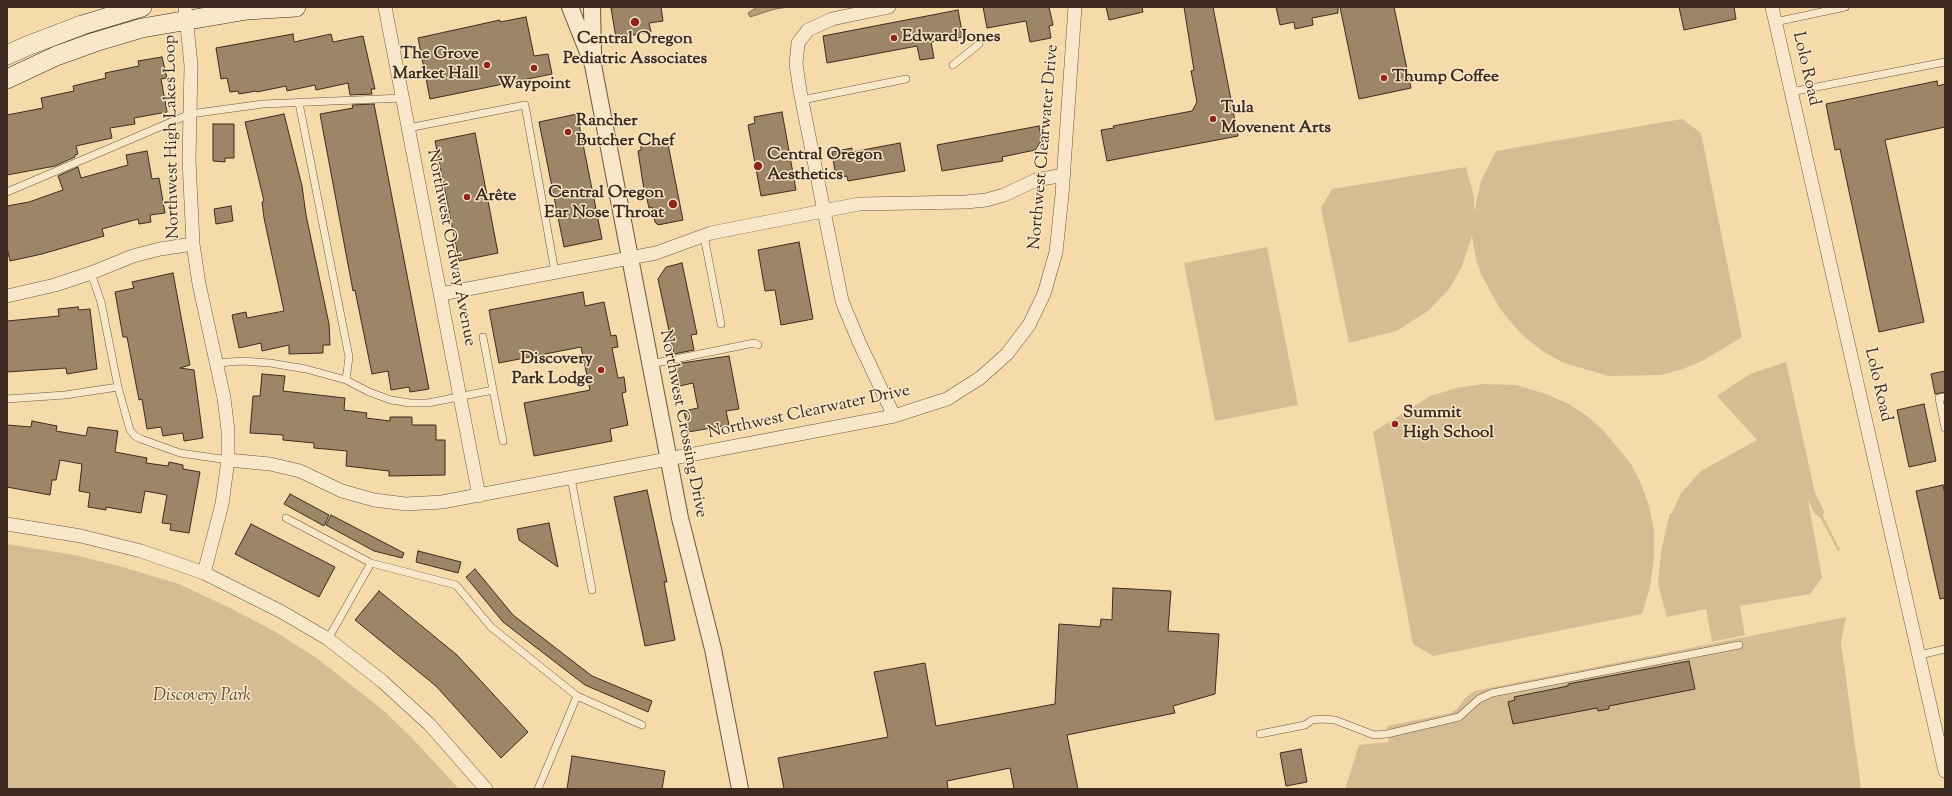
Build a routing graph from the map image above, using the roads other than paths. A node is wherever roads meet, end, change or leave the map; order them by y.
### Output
1 (142, 7) edge
2 (296, 7) edge
3 (385, 7) edge
4 (570, 7) edge
5 (592, 7) edge
6 (889, 7) edge
7 (1075, 7) edge
8 (1772, 7) edge
9 (1845, 7) edge
10 (186, 13) edge
11 (1776, 22) junction
12 (979, 44) dead end
13 (7, 55) edge
14 (1945, 62) edge
15 (593, 65) junction
16 (953, 65) dead end
17 (7, 79) edge
18 (906, 79) dead end
19 (1791, 92) junction
20 (403, 98) junction
21 (802, 100) junction
22 (299, 103) junction
23 (190, 114) junction
24 (408, 128) junction
25 (1064, 175) junction
26 (7, 192) edge
27 (825, 210) junction
28 (704, 236) junction
29 (193, 244) junction
30 (630, 258) junction
31 (555, 272) junction
32 (91, 273) junction
33 (441, 294) junction
34 (7, 296) edge
35 (721, 324) dead end
36 (483, 337) dead end
37 (758, 345) dead end
38 (217, 363) junction
39 (651, 364) junction
40 (346, 380) junction
41 (118, 387) junction
42 (493, 390) junction
43 (460, 397) junction
44 (1945, 397) edge
45 (7, 399) edge
46 (894, 416) junction
47 (1945, 428) edge
48 (504, 441) dead end
49 (670, 459) junction
50 (228, 460) junction
51 (571, 478) junction
52 (479, 496) junction
53 (286, 518) dead end
54 (7, 524) edge
55 (371, 563) junction
56 (204, 572) junction
57 (592, 590) dead end
58 (328, 639) junction
59 (1739, 645) dead end
60 (1945, 649) edge
61 (1920, 655) junction
62 (577, 696) junction
63 (642, 725) dead end
64 (1260, 734) dead end
65 (1945, 771) edge
66 (486, 789) edge
67 (538, 789) edge
68 (740, 789) edge

1 - 13 main road
2 - 10 main road
3 - 20 street, Northwest Ordway Avenue
4 - 15 street, Northwest Crossing Drive
5 - 15 street, Northwest Crossing Drive
6 - 21 street
7 - 25 street, Northwest Clearwater Drive
8 - 11 street, Lolo Road
9 - 11 lane
10 - 17 main road
10 - 23 street, Northwest High Lakes Loop
11 - 19 street, Lolo Road
12 - 16 lane
14 - 19 lane
15 - 30 street, Northwest Crossing Drive
18 - 21 lane
19 - 61 street, Lolo Road
20 - 22 lane
20 - 24 street, Northwest Ordway Avenue
21 - 27 street
22 - 23 lane
22 - 40 lane
23 - 26 lane
23 - 29 street, Northwest High Lakes Loop
24 - 31 lane
24 - 33 street, Northwest Ordway Avenue
25 - 27 street
25 - 46 street, Northwest Clearwater Drive
27 - 28 street
27 - 46 street
28 - 30 street
28 - 35 lane
29 - 32 street
29 - 38 street, Northwest High Lakes Loop
30 - 31 street
30 - 39 street, Northwest Crossing Drive
31 - 33 street
32 - 34 street
32 - 41 lane
33 - 43 street, Northwest Ordway Avenue
36 - 42 lane
37 - 39 lane
38 - 40 lane
38 - 50 street, Northwest High Lakes Loop
39 - 49 street, Northwest Crossing Drive
40 - 43 lane
41 - 45 lane
41 - 50 lane
42 - 43 lane
42 - 48 lane
43 - 52 street, Northwest Ordway Avenue
44 - 47 lane
46 - 49 street, Northwest Clearwater Drive
49 - 51 street, Northwest Clearwater Drive
49 - 68 street, Northwest Crossing Drive
50 - 52 street, Northwest Clearwater Drive
50 - 56 street, Northwest High Lakes Loop
51 - 52 street, Northwest Clearwater Drive
51 - 57 lane
53 - 55 lane
54 - 56 street
55 - 58 lane
55 - 62 lane
56 - 58 street
58 - 66 street
59 - 64 lane
60 - 61 lane
61 - 65 street, Lolo Road
62 - 63 lane
62 - 67 lane

